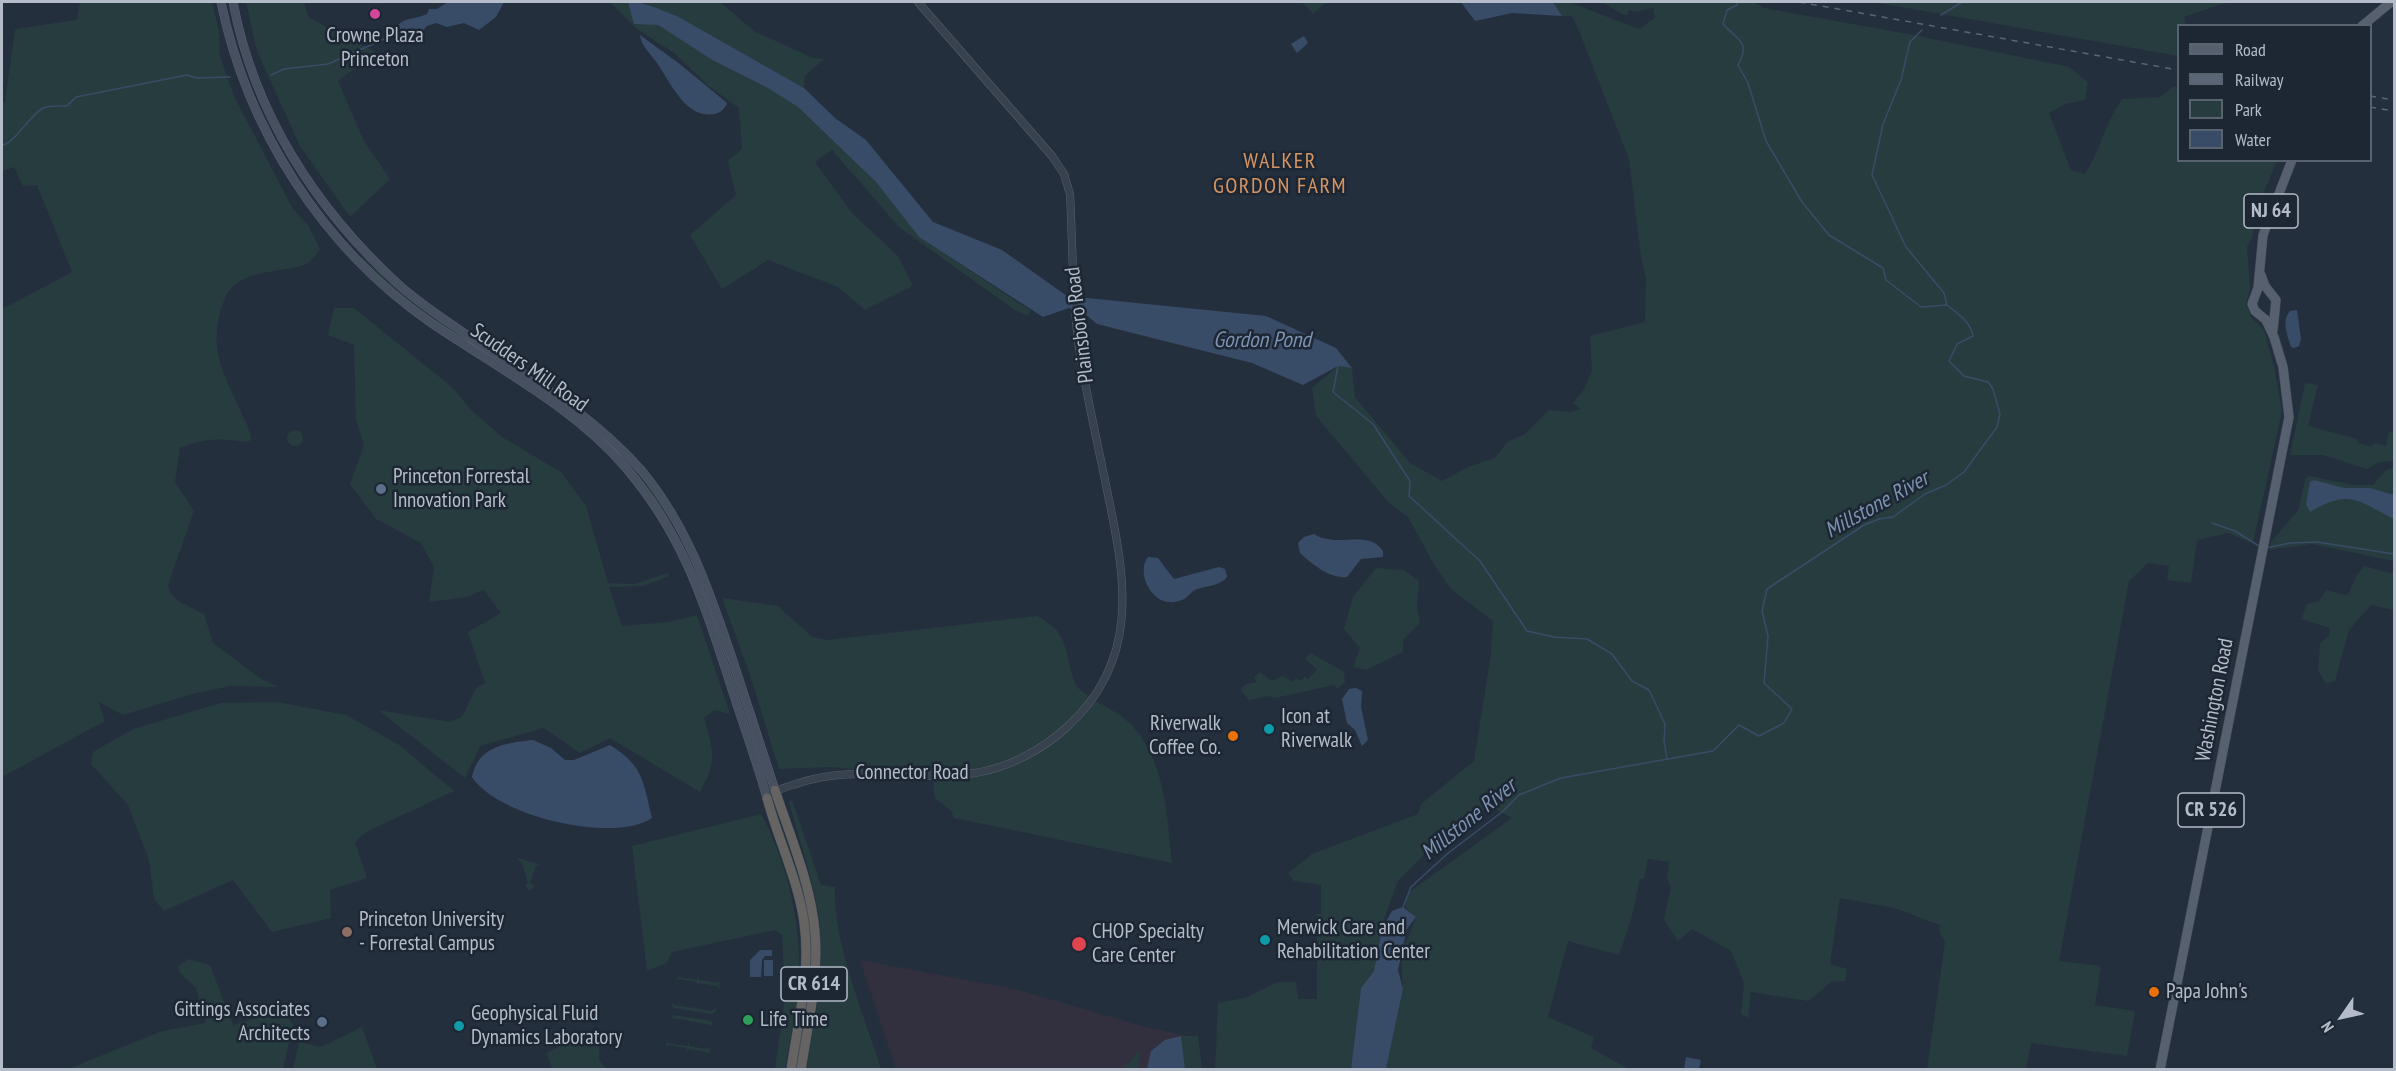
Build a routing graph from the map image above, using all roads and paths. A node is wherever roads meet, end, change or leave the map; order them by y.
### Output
1 (221, 2) edge
2 (233, 2) edge
3 (918, 2) edge
4 (2386, 3) edge
5 (2364, 24) edge
6 (2291, 162) edge
7 (2259, 263) junction
8 (2269, 292) junction
9 (2257, 294) junction
10 (2275, 310) junction
11 (2261, 316) junction
12 (2274, 337) junction
13 (1095, 694) joint
14 (775, 790) junction
15 (765, 793) junction
16 (793, 1070) edge
17 (801, 1070) edge
18 (2160, 1070) edge

1 - 15 main road, Scudders Mill Road / CR 614
2 - 14 main road, Scudders Mill Road / CR 614
3 - 13 street, Plainsboro Road
4 - 5 main road
6 - 7 main road, NJ 64
7 - 8 main road, Washington Road
7 - 9 main road, NJ 64
8 - 9 main road
8 - 10 main road, Washington Road / CR 526
9 - 11 main road, Washington Road / CR 526
10 - 11 main road
10 - 12 main road, Washington Road / CR 526
11 - 12 main road, Washington Road / CR 526
12 - 18 main road, Washington Road / CR 526
13 - 14 street, Connector Road
14 - 15 street
14 - 17 highway, CR 614
15 - 16 highway, CR 614

